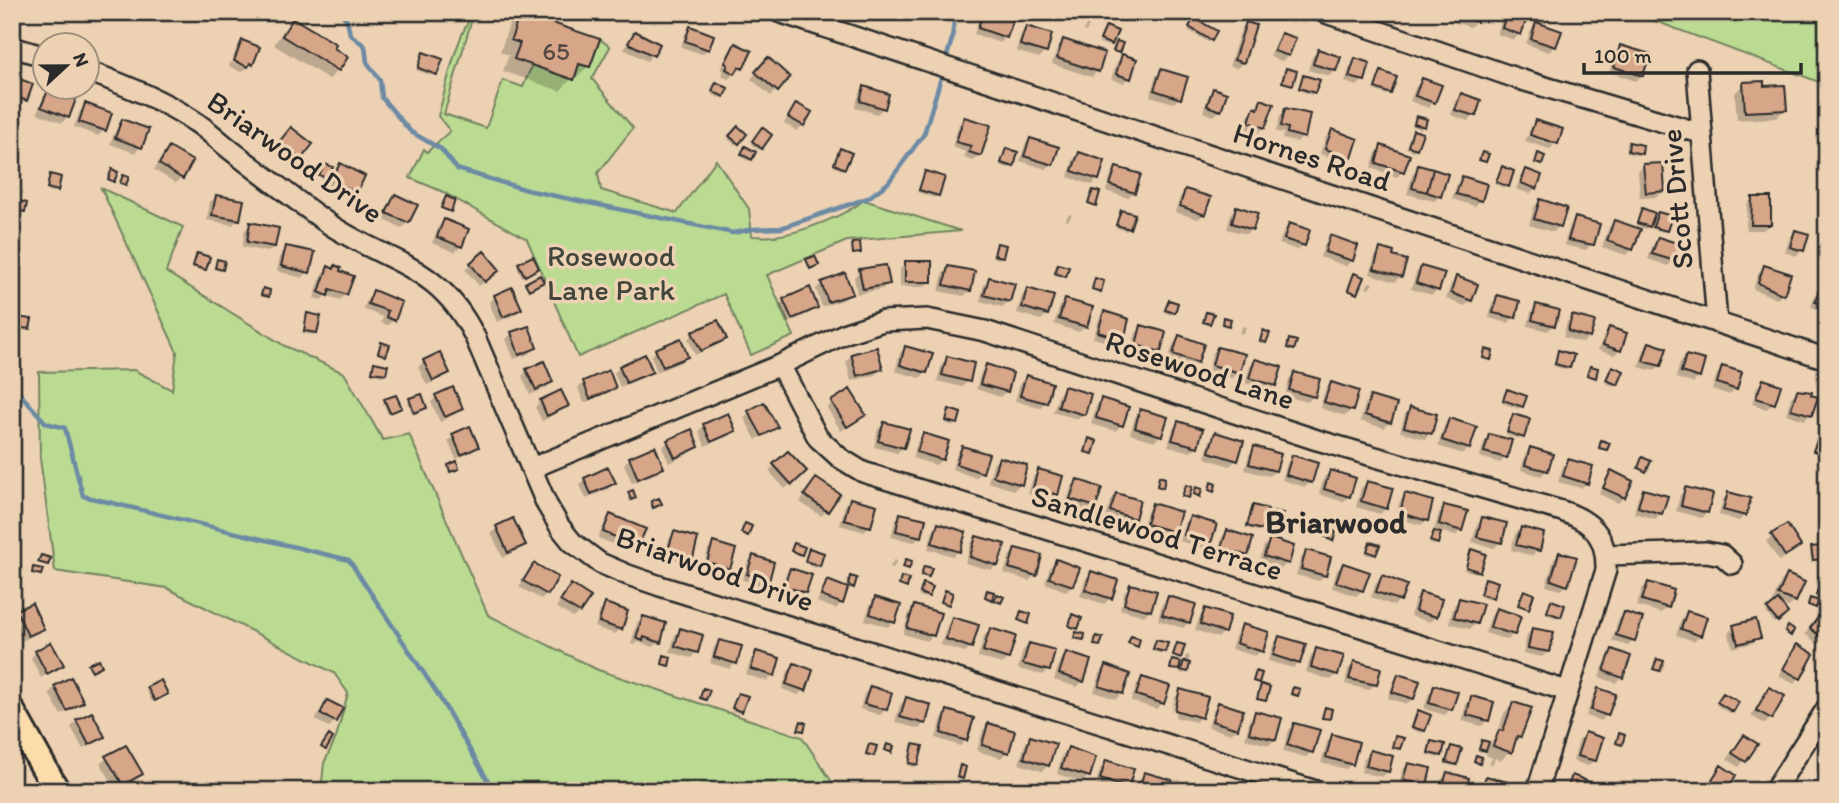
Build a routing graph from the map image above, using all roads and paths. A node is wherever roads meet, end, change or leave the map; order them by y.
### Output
1 (779, 12) edge
2 (1322, 12) edge
3 (12, 47) edge
4 (32, 53) edge
5 (1697, 69) dead end
6 (102, 77) edge
7 (1700, 133) junction
8 (1717, 323) junction
9 (1827, 359) edge
10 (779, 365) junction
11 (532, 468) junction
12 (1607, 555) junction
13 (1732, 564) dead end
14 (1567, 691) junction
15 (1827, 708) edge
16 (15, 724) edge
17 (57, 791) edge
18 (1316, 791) edge
19 (1537, 791) edge
20 (1774, 791) edge

1 - 8 street, Hornes Road
2 - 7 street
3 - 4 street
5 - 7 street, Scott Drive
6 - 11 street, Briarwood Drive
7 - 8 street, Scott Drive
8 - 9 street, Hornes Road
10 - 11 street, Rosewood Lane
10 - 12 street, Rosewood Lane
10 - 14 street, Sandlewood Terrace
11 - 18 street, Briarwood Drive
12 - 13 street
12 - 14 street
14 - 19 street
15 - 20 street
16 - 17 main road

